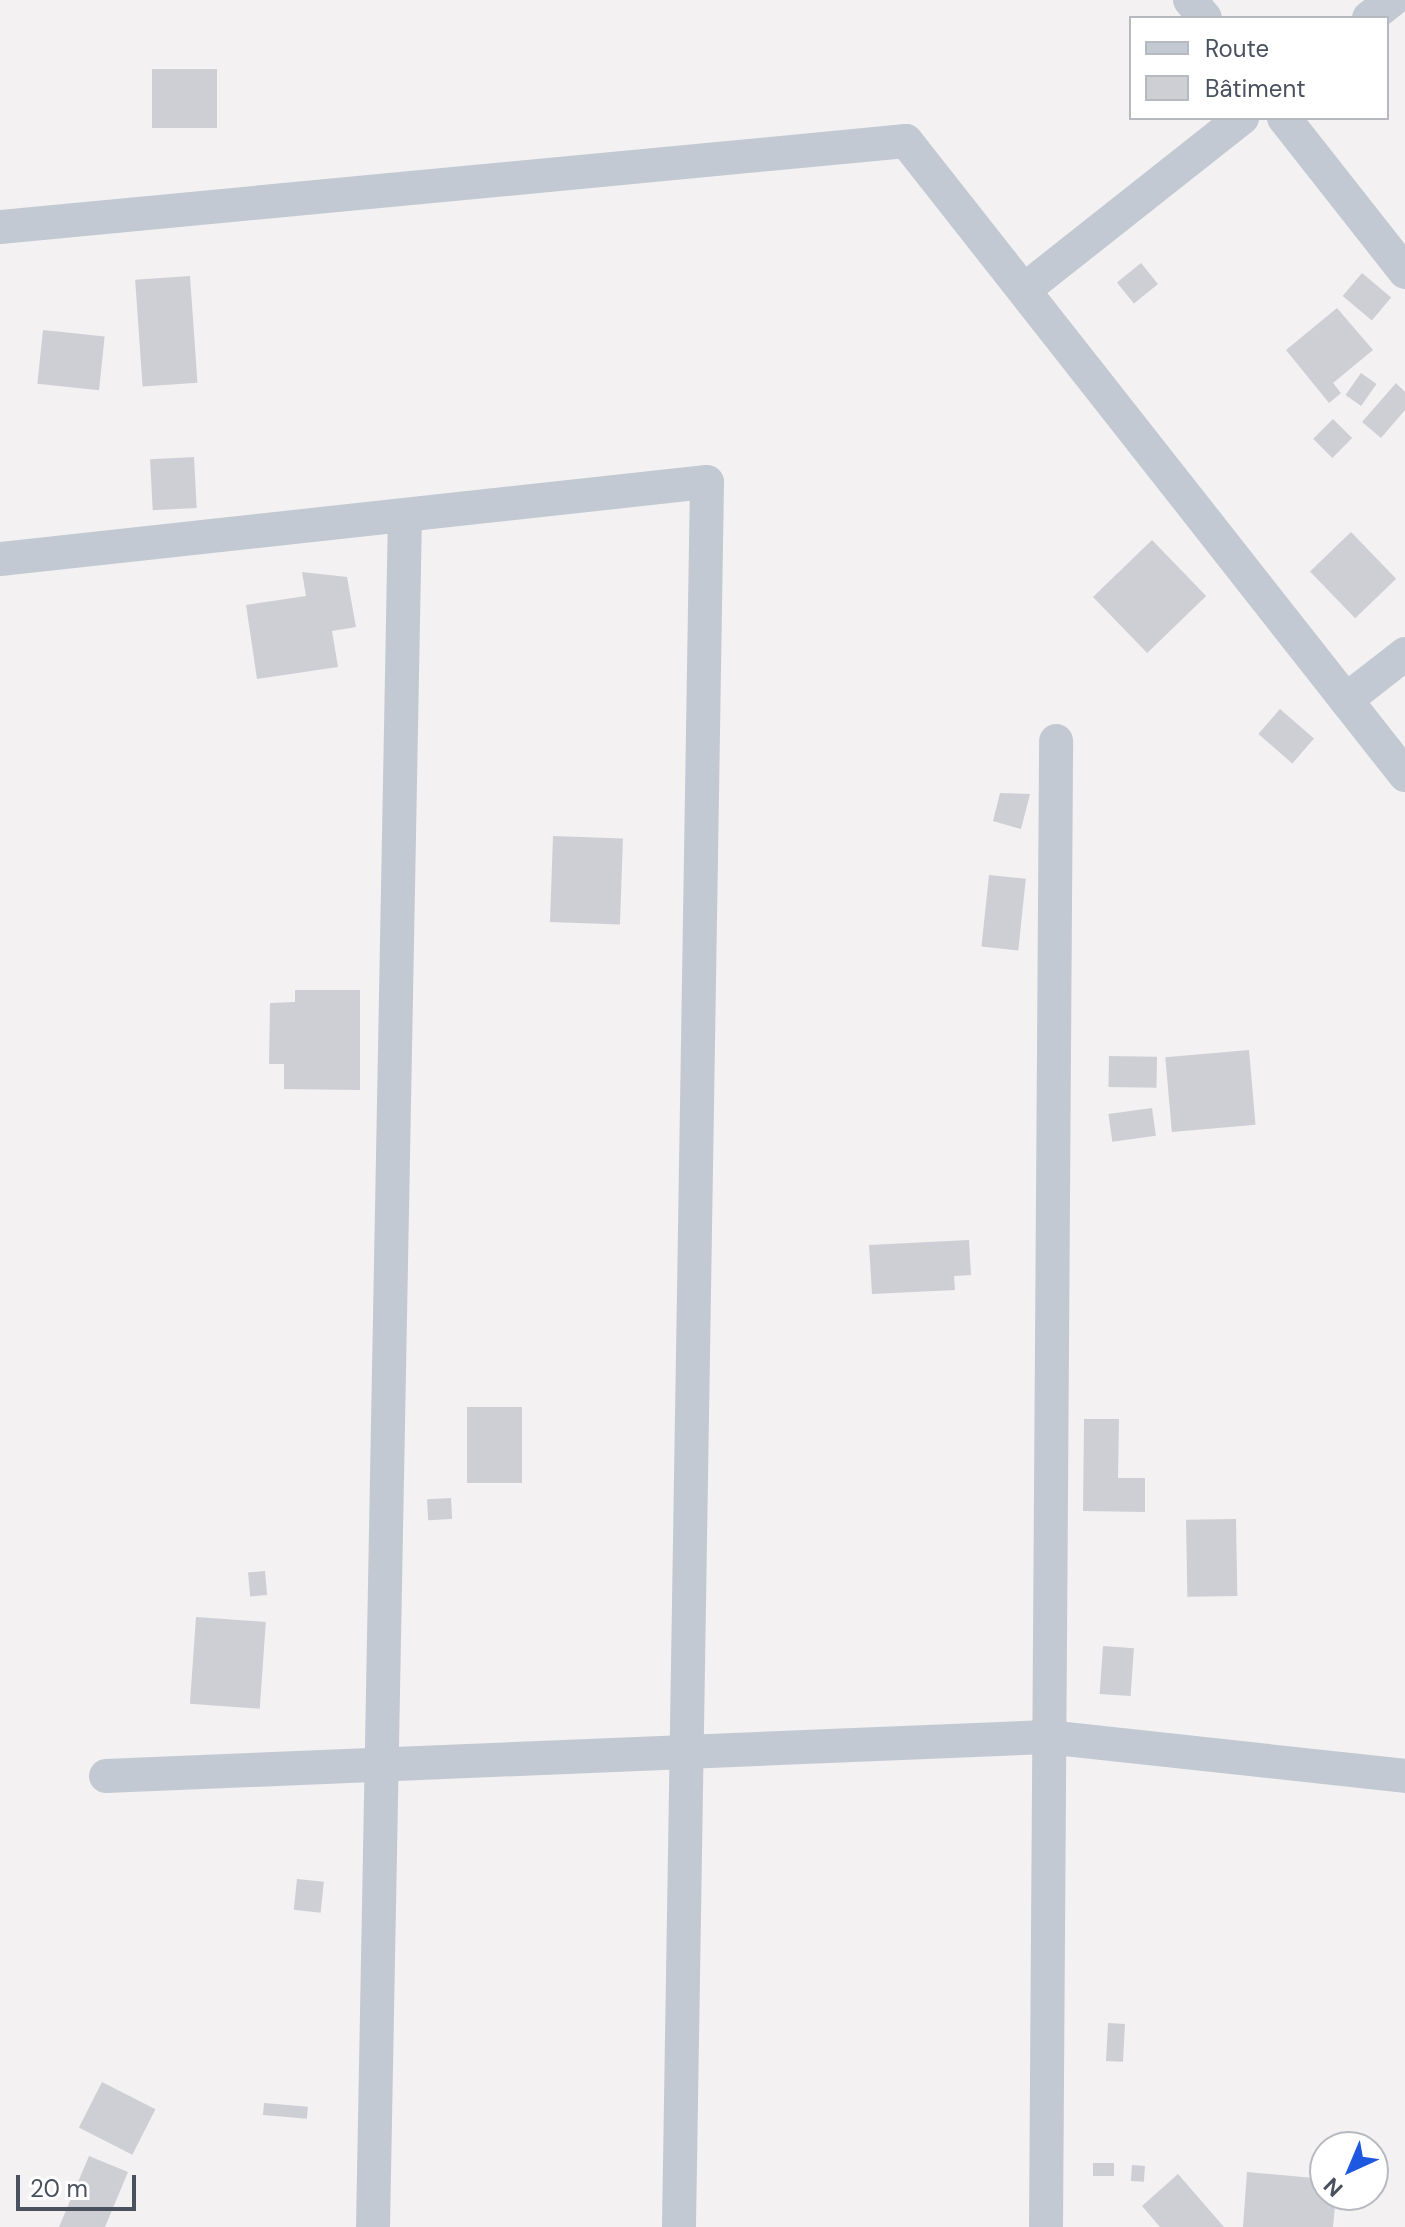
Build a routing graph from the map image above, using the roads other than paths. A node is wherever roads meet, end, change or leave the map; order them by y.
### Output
1 (1190, 0) edge
2 (1392, 0) edge
3 (1203, 16) edge
4 (1372, 16) edge
5 (1239, 120) edge
6 (1286, 120) edge
7 (0, 227) edge
8 (1405, 272) edge
9 (1024, 290) junction
10 (405, 515) junction
11 (0, 559) edge
12 (1405, 654) edge
13 (1346, 700) junction
14 (1056, 741) dead end
15 (1405, 775) edge
16 (1047, 1737) junction
17 (683, 1752) junction
18 (382, 1765) junction
19 (106, 1776) dead end
20 (1405, 1776) edge
21 (373, 2227) edge
22 (679, 2227) edge
23 (1046, 2227) edge

1 - 3 street
2 - 4 street
5 - 9 street
6 - 8 street
7 - 9 street
9 - 13 street
10 - 11 street
10 - 17 street
10 - 18 street
12 - 13 street
13 - 15 street
14 - 16 street
16 - 17 street
16 - 20 street
16 - 23 street
17 - 18 street
17 - 22 street
18 - 19 street
18 - 21 street

